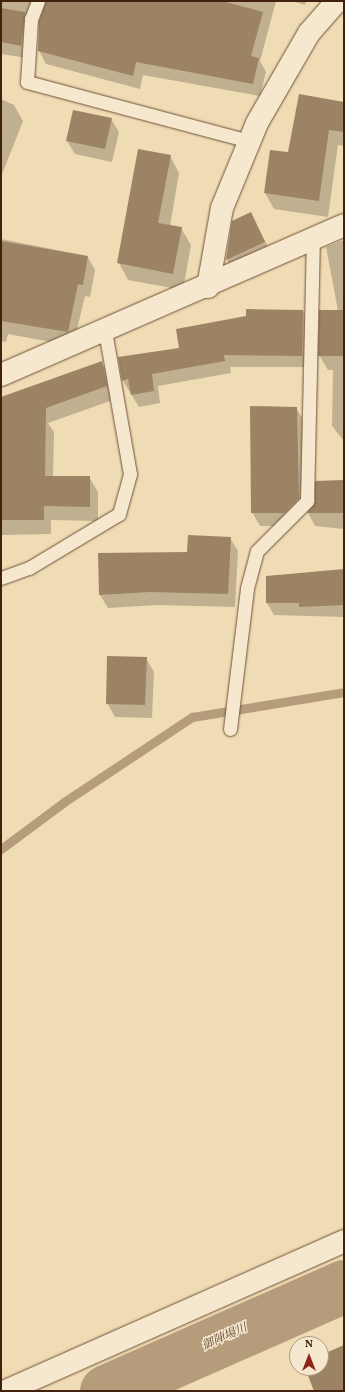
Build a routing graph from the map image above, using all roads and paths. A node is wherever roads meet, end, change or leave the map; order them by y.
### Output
1 (38, 1) edge
2 (337, 1) edge
3 (250, 141) junction
4 (344, 225) edge
5 (313, 239) junction
6 (208, 287) junction
7 (105, 331) junction
8 (1, 375) edge
9 (1, 578) edge
10 (230, 729) dead end
11 (344, 1241) edge
12 (6, 1391) edge

1 - 3 lane
2 - 3 street
3 - 6 street
4 - 5 street
5 - 6 street
5 - 10 lane
6 - 7 street
7 - 8 street
7 - 9 lane
11 - 12 street

